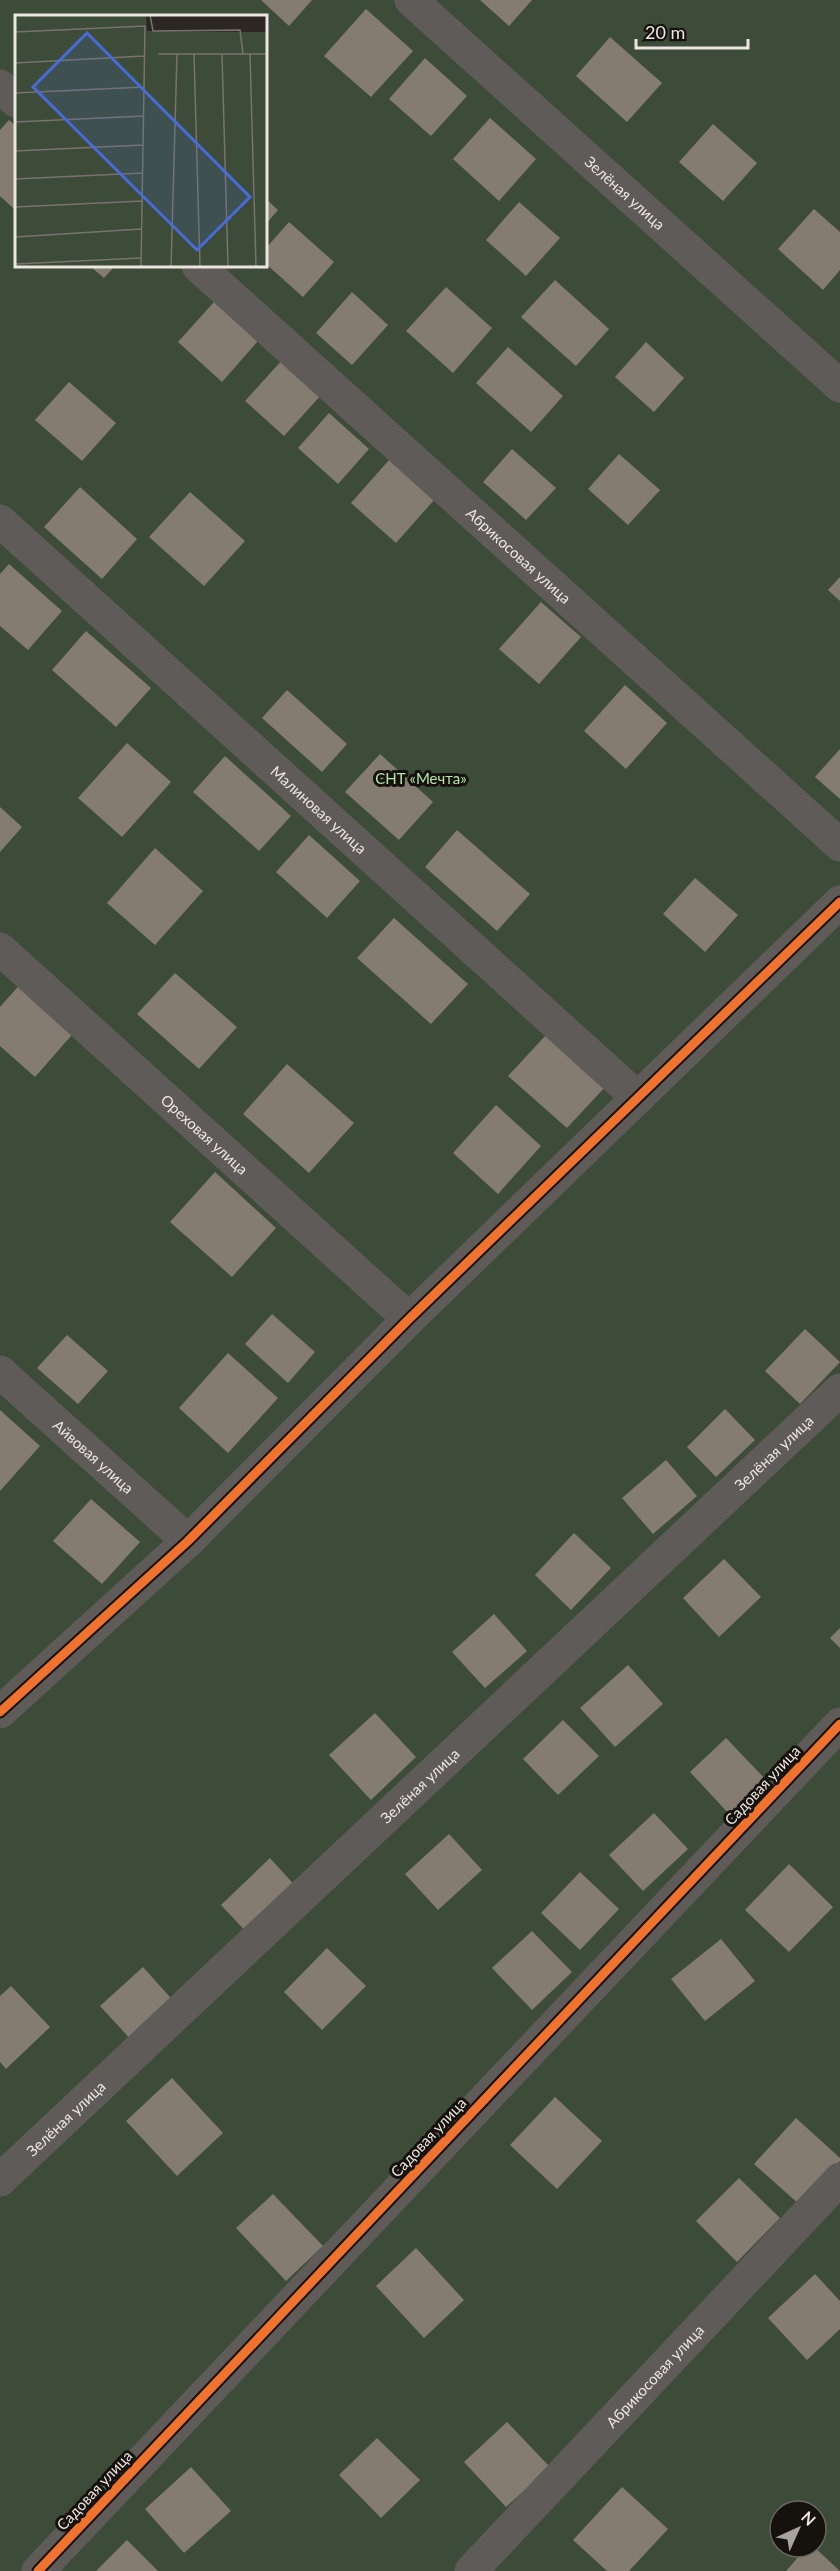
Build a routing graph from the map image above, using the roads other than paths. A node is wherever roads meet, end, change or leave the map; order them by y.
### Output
1 (411, 0) edge
2 (0, 86) edge
3 (15, 100) edge
4 (199, 267) edge
5 (840, 386) edge
6 (0, 521) edge
7 (840, 845) edge
8 (840, 902) edge
9 (0, 949) edge
10 (638, 1098) junction
11 (409, 1319) junction
12 (0, 1372) edge
13 (840, 1390) edge
14 (188, 1541) junction
15 (0, 1712) edge
16 (840, 1724) edge
17 (840, 2179) edge
18 (0, 2180) edge
19 (38, 2571) edge
20 (471, 2571) edge

1 - 5 street, Зелёная улица
2 - 3 street
4 - 7 street, Абрикосовая улица
6 - 10 street, Малиновая улица
8 - 10 street
9 - 11 street, Ореховая улица
10 - 11 street
11 - 14 street
12 - 14 street, Айвовая улица
13 - 18 street, Зелёная улица
14 - 15 street
16 - 19 street, Садовая улица
17 - 20 street, Абрикосовая улица

